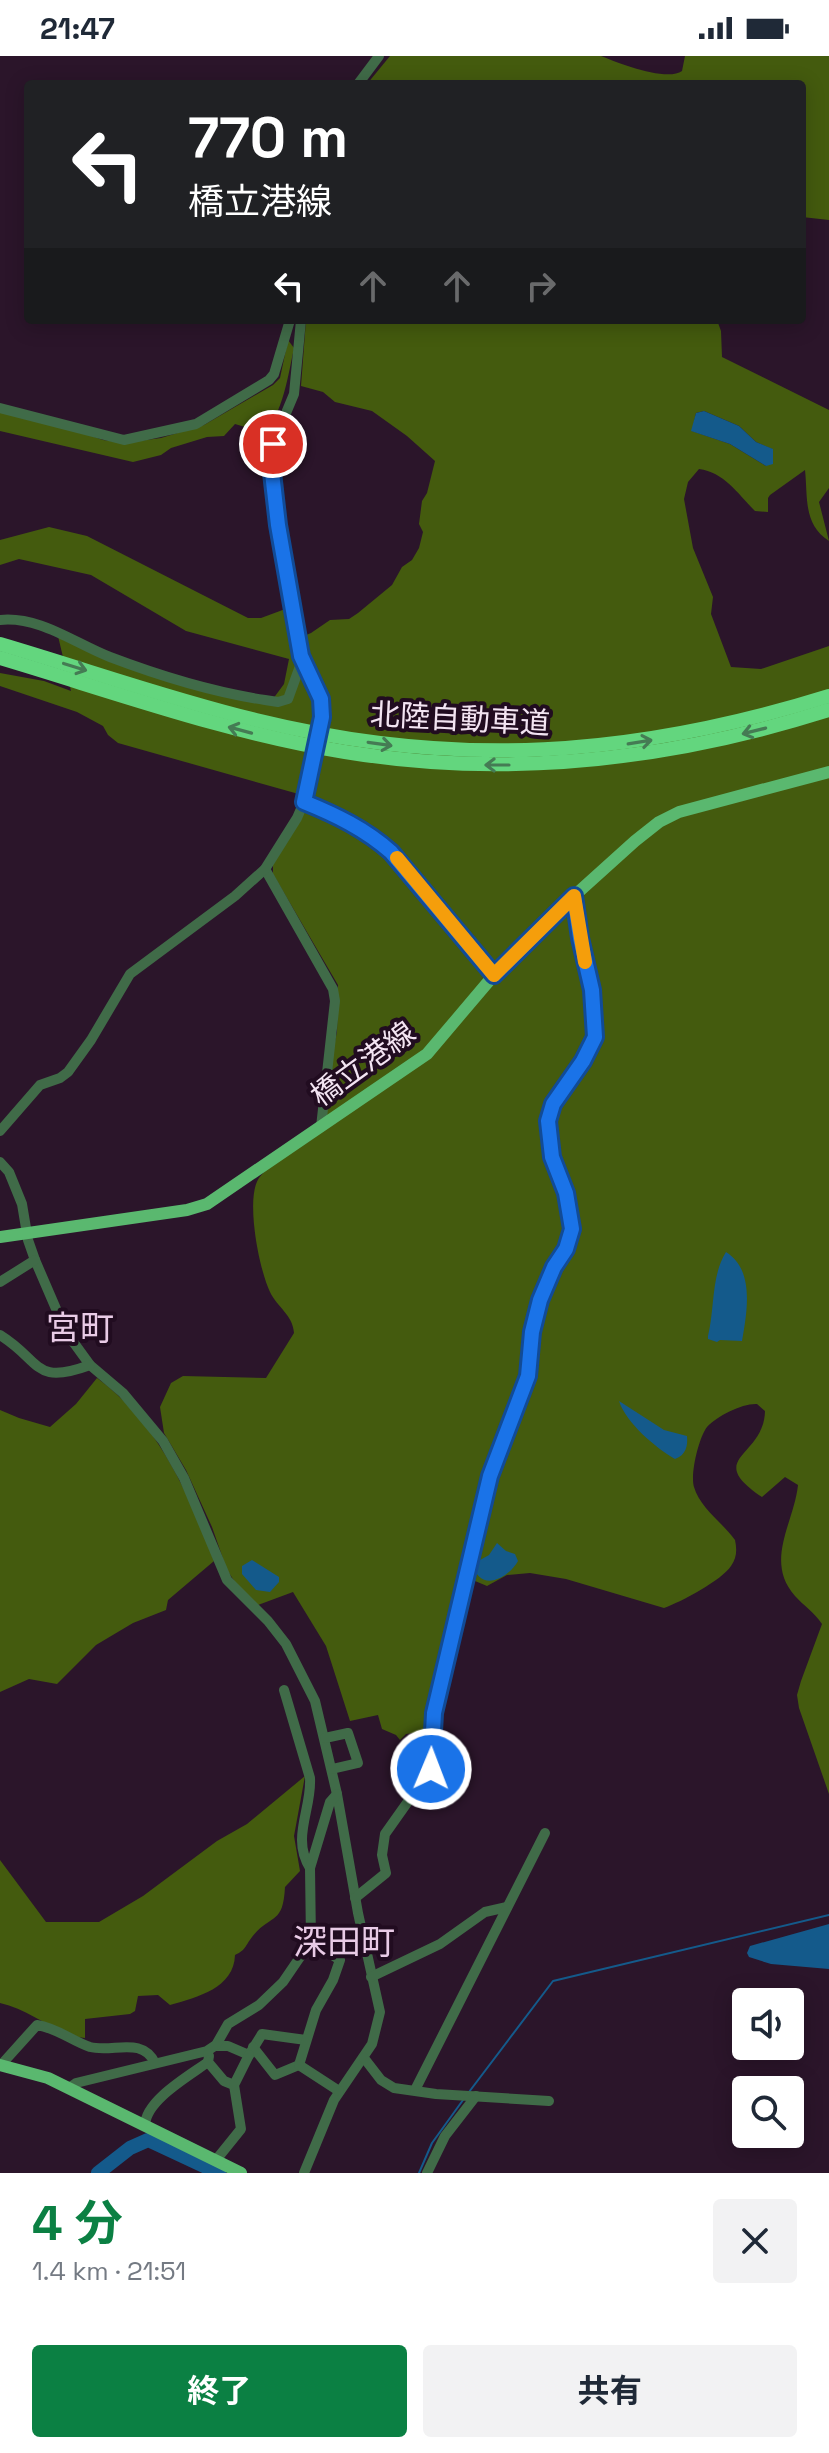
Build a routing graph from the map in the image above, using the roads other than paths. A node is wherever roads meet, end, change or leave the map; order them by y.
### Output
1 (379, 56) edge
2 (361, 80) edge
3 (289, 324) edge
4 (301, 324) edge
5 (0, 408) edge
6 (0, 620) edge
7 (0, 644) edge
8 (0, 658) edge
9 (304, 662) junction
10 (829, 696) edge
11 (829, 710) edge
12 (829, 772) edge
13 (304, 802) junction
14 (265, 869) junction
15 (574, 896) junction
16 (494, 975) junction
17 (321, 1127) junction
18 (0, 1131) edge
19 (0, 1162) edge
20 (27, 1233) junction
21 (0, 1237) edge
22 (35, 1260) junction
23 (0, 1282) edge
24 (0, 1335) edge
25 (90, 1365) junction
26 (284, 1690) dead end
27 (325, 1738) junction
28 (332, 1769) junction
29 (337, 1794) junction
30 (545, 1833) dead end
31 (310, 1868) junction
32 (355, 1898) junction
33 (507, 1907) junction
34 (311, 1941) junction
35 (371, 1977) junction
36 (306, 2040) junction
37 (212, 2048) junction
38 (251, 2051) junction
39 (364, 2058) junction
40 (208, 2062) junction
41 (155, 2063) junction
42 (0, 2065) edge
43 (299, 2065) junction
44 (234, 2085) junction
45 (69, 2088) junction
46 (415, 2090) junction
47 (339, 2091) junction
48 (476, 2096) junction
49 (549, 2101) dead end
50 (145, 2125) junction
51 (216, 2160) junction
52 (241, 2173) edge
53 (304, 2173) edge
54 (427, 2173) edge

1 - 2 street
3 - 5 street
4 - 9 street
6 - 9 street
7 -> 10 highway, 北陸自動車道
11 -> 8 highway, 北陸自動車道
9 - 13 street, bridge
12 - 15 main road, 橋立港線
13 - 14 street
13 - 16 street
14 - 17 street
14 - 18 street
15 - 16 main road, 橋立港線
15 - 32 street
16 - 17 main road, 橋立港線
17 - 20 main road, 橋立港線
19 - 20 street
20 - 21 main road, 橋立港線
20 - 22 street
22 - 23 street
22 - 25 street
24 - 25 street
25 - 27 street
26 - 31 street
27 - 28 street
27 - 28 street
28 - 29 street
29 - 31 street
29 - 32 street
30 - 33 street
31 - 34 street
32 - 35 street
33 - 35 street
33 - 46 street
34 - 36 street
34 - 37 street
35 - 39 street
36 - 38 street
36 - 43 street
37 - 38 street
37 - 40 street
37 - 41 street
38 - 43 street
38 - 44 street
39 - 46 street
39 - 47 street
40 - 44 street
40 - 50 street
41 - 42 street
41 - 45 street
42 - 45 main road
43 - 47 street
44 - 51 street
45 - 50 main road
46 - 48 street
47 - 53 street
48 - 49 street
48 - 54 street
50 - 51 main road
51 - 52 main road

